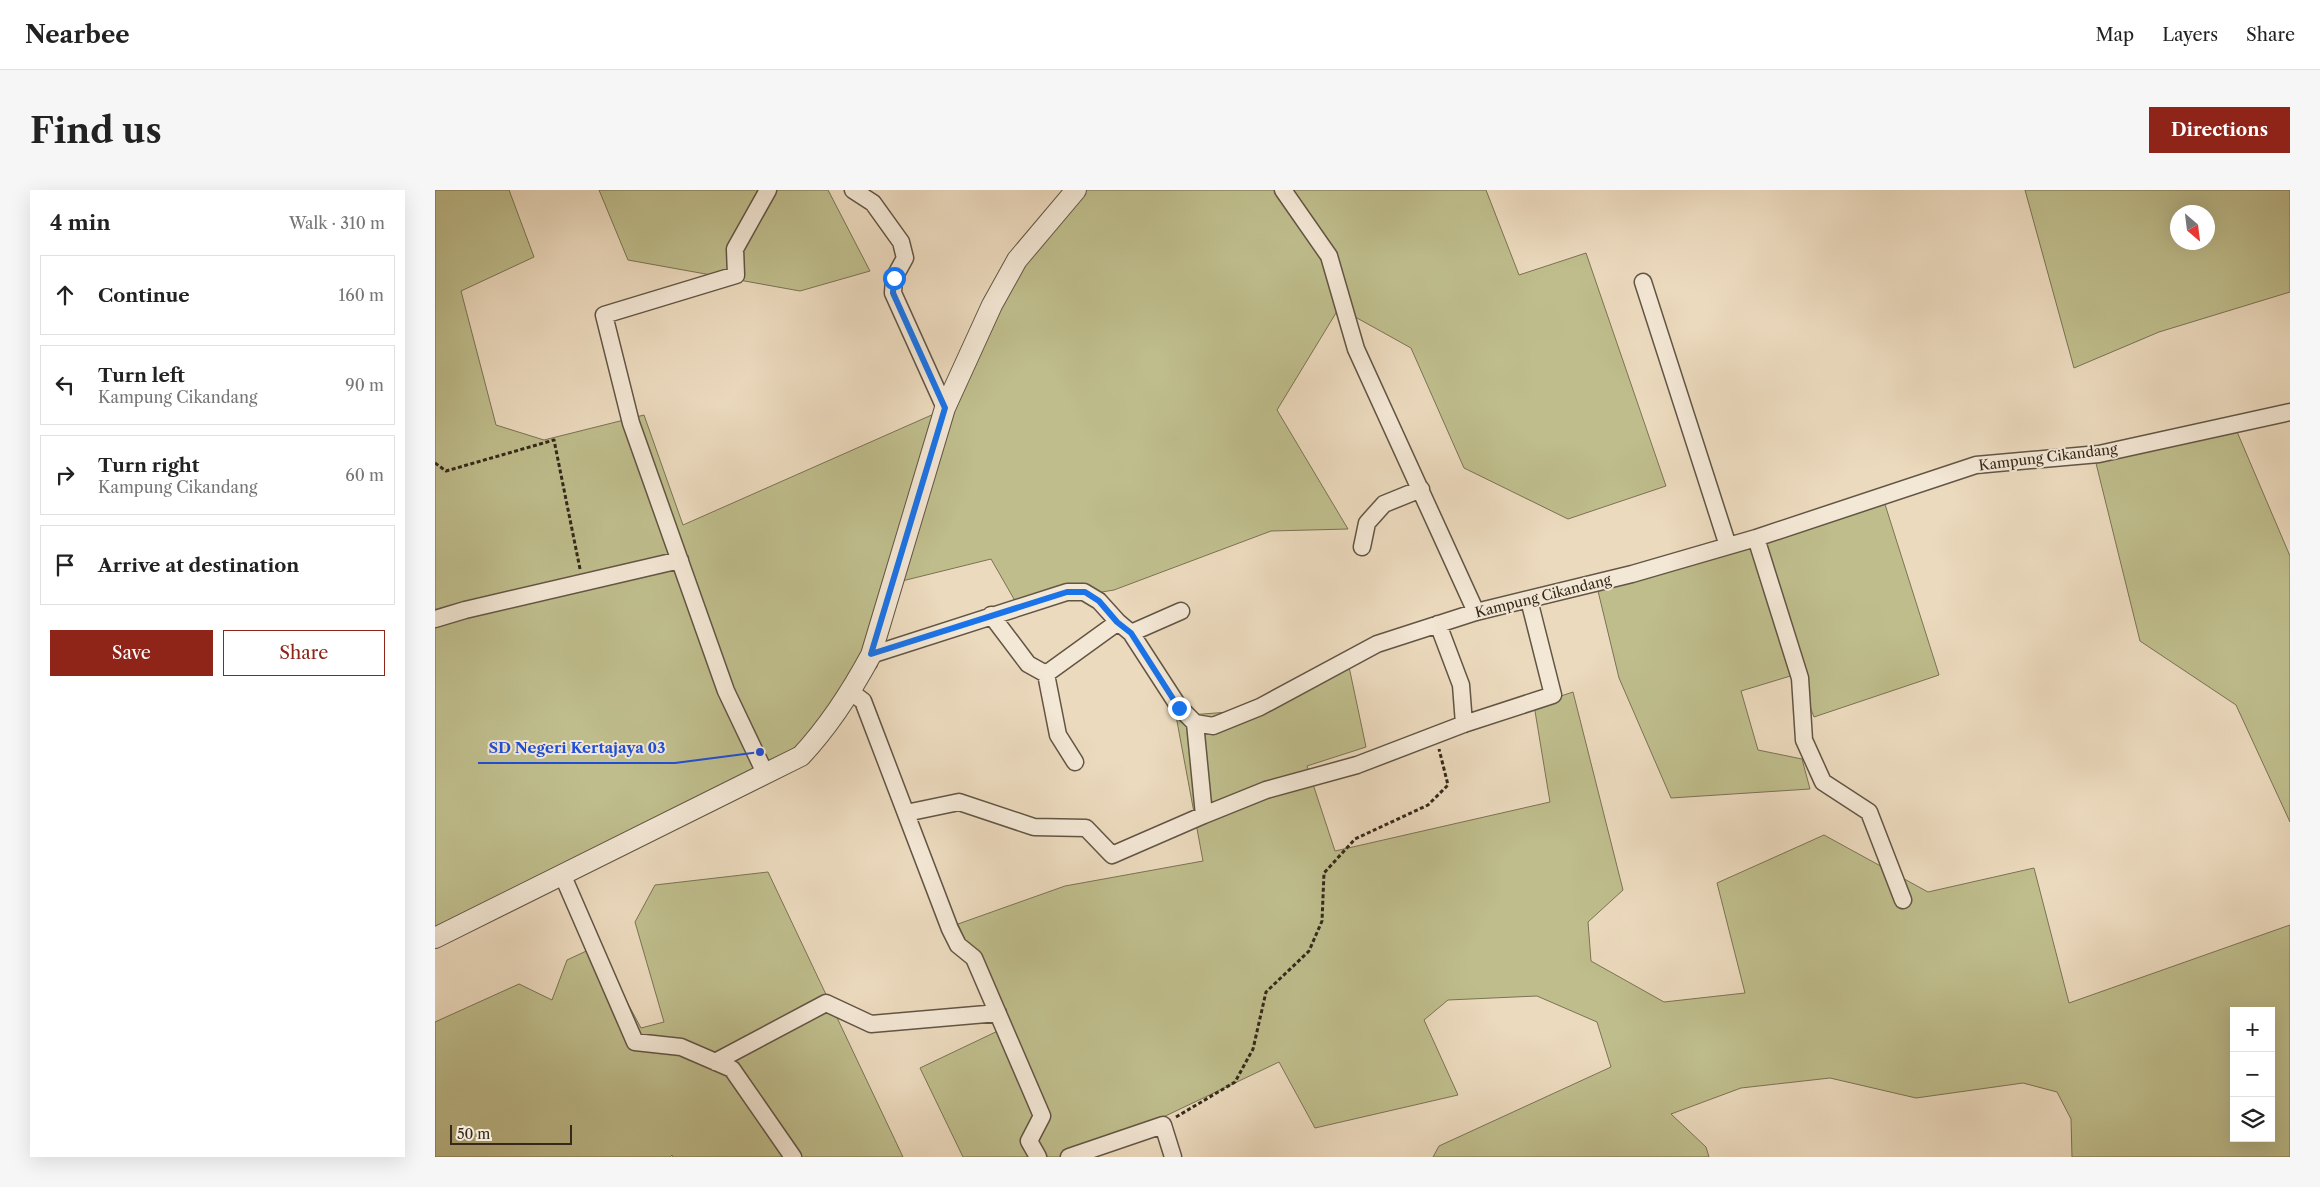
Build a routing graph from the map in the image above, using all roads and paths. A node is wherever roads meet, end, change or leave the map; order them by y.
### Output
1 (768, 190) edge
2 (853, 190) edge
3 (1077, 190) edge
4 (1283, 190) edge
5 (1643, 282) dead end
6 (945, 408) junction
7 (2290, 412) edge
8 (435, 463) edge
9 (1421, 489) junction
10 (1756, 538) junction
11 (1728, 546) junction
12 (1362, 547) dead end
13 (680, 560) junction
14 (583, 583) junction
15 (1529, 600) junction
16 (1181, 611) dead end
17 (1476, 612) junction
18 (991, 615) junction
19 (435, 619) edge
20 (1117, 622) junction
21 (1438, 624) junction
22 (1131, 633) junction
23 (871, 654) junction
24 (1046, 674) junction
25 (851, 692) junction
26 (1195, 723) junction
27 (1464, 724) junction
28 (1435, 734) junction
29 (1075, 762) dead end
30 (765, 772) junction
31 (905, 813) junction
32 (1204, 815) junction
33 (563, 874) junction
34 (1903, 900) dead end
35 (435, 938) edge
36 (998, 1013) junction
37 (715, 1062) junction
38 (1163, 1125) junction
39 (793, 1157) edge
40 (1038, 1157) edge
41 (1069, 1157) edge
42 (1173, 1157) edge

1 - 13 street
2 - 6 street
3 - 6 street
4 - 9 street
5 - 11 street
6 - 23 street
7 - 10 street, Kampung Cikandang
8 - 14 path
9 - 12 street
9 - 17 street
10 - 11 street, Kampung Cikandang
10 - 34 street
11 - 15 street, Kampung Cikandang
13 - 14 street
13 - 30 street
14 - 19 street
15 - 17 street, Kampung Cikandang
15 - 27 street
16 - 22 street
17 - 21 street, Kampung Cikandang
18 - 20 street
18 - 23 street
18 - 24 street
20 - 22 street
20 - 24 street
21 - 26 street, Kampung Cikandang
21 - 27 street
22 - 26 street
23 - 25 street
24 - 29 street
25 - 30 street
25 - 31 street
26 - 32 street
27 - 28 street
28 - 32 street
28 - 38 path
30 - 33 street
31 - 32 street
31 - 36 street
33 - 35 street
33 - 37 street
36 - 37 street
36 - 40 street
37 - 39 street
38 - 41 street
38 - 42 street

